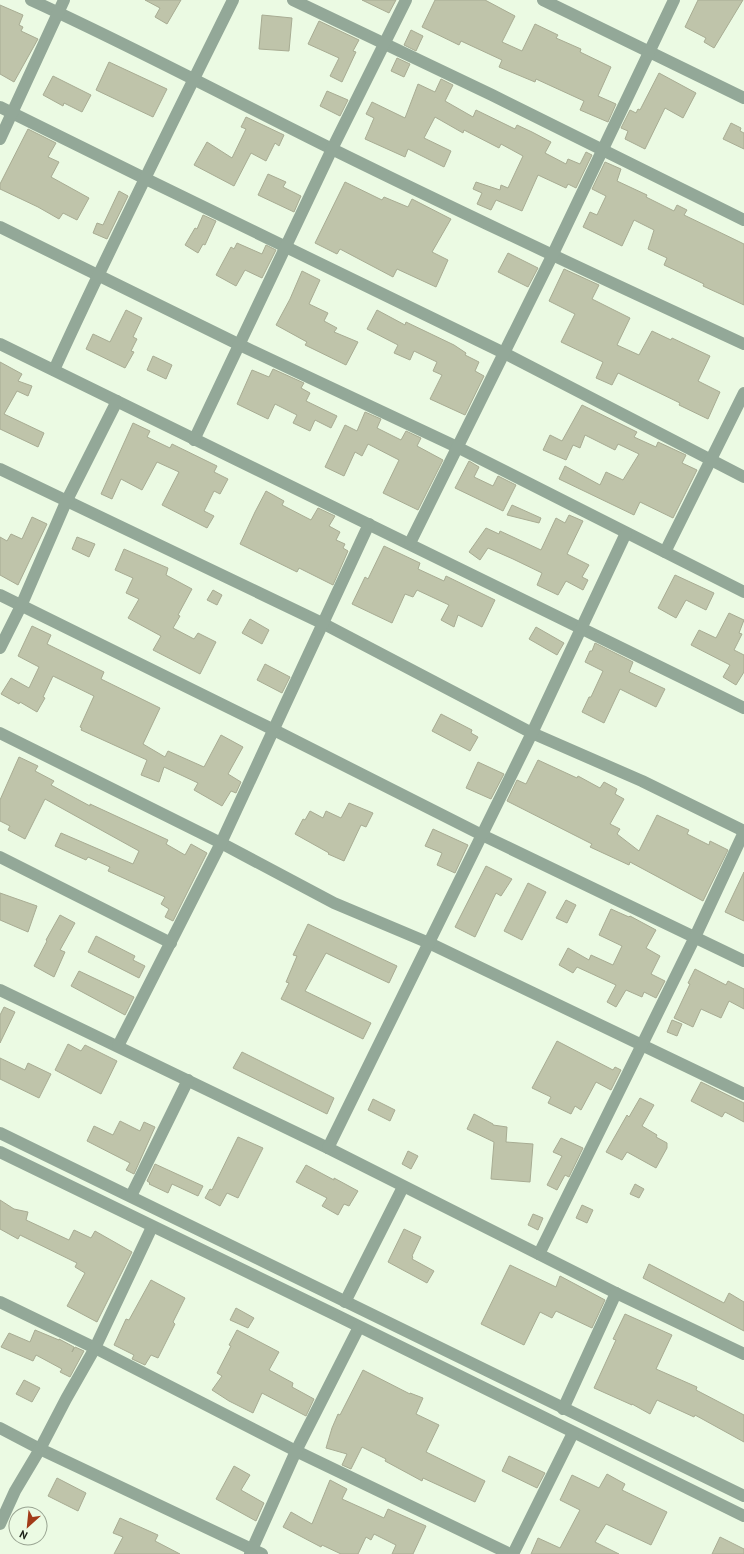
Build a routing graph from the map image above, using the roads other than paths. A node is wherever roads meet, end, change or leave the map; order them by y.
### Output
1 (31, 0) edge
2 (64, 0) edge
3 (233, 0) edge
4 (293, 0) edge
5 (406, 0) edge
6 (543, 0) edge
7 (674, 0) edge
8 (58, 12) junction
9 (384, 44) junction
10 (649, 52) junction
11 (194, 79) junction
12 (744, 98) edge
13 (0, 106) edge
14 (12, 112) junction
15 (0, 139) edge
16 (332, 149) junction
17 (602, 150) junction
18 (144, 178) junction
19 (744, 220) edge
20 (0, 227) edge
21 (286, 247) junction
22 (552, 256) junction
23 (98, 275) junction
24 (0, 344) edge
25 (744, 344) edge
26 (240, 345) junction
27 (504, 353) junction
28 (54, 370) junction
29 (744, 393) edge
30 (117, 401) junction
31 (194, 440) junction
32 (457, 448) junction
33 (710, 460) junction
34 (0, 469) edge
35 (744, 477) edge
36 (66, 502) junction
37 (369, 524) junction
38 (626, 533) junction
39 (410, 543) junction
40 (665, 552) junction
41 (744, 592) edge
42 (0, 595) edge
43 (21, 606) junction
44 (324, 624) junction
45 (582, 628) junction
46 (0, 648) edge
47 (744, 708) edge
48 (274, 730) junction
49 (0, 733) edge
50 (532, 733) junction
51 (744, 832) edge
52 (482, 835) junction
53 (221, 843) junction
54 (0, 857) edge
55 (694, 937) junction
56 (171, 943) junction
57 (429, 943) junction
58 (744, 961) edge
59 (0, 990) edge
60 (118, 1046) junction
61 (641, 1046) junction
62 (188, 1080) junction
63 (744, 1094) edge
64 (0, 1133) edge
65 (328, 1148) junction
66 (0, 1152) edge
67 (403, 1187) junction
68 (131, 1196) junction
69 (152, 1227) junction
70 (539, 1254) junction
71 (616, 1293) junction
72 (0, 1302) edge
73 (345, 1302) junction
74 (359, 1327) junction
75 (95, 1348) junction
76 (744, 1354) edge
77 (563, 1409) junction
78 (0, 1428) edge
79 (573, 1433) junction
80 (40, 1449) junction
81 (296, 1451) junction
82 (744, 1496) edge
83 (744, 1516) edge
84 (0, 1524) edge
85 (255, 1552) edge
86 (510, 1554) edge
87 (513, 1554) edge

1 - 8 street
2 - 8 street
3 - 11 street
4 - 9 street
5 - 9 street
6 - 10 street
7 - 10 street
8 - 11 street
8 - 14 street
9 - 16 street
9 - 17 street
10 - 12 street
10 - 17 street
11 - 16 street
11 - 18 street
13 - 14 street
14 - 15 street
14 - 18 street
16 - 21 street
16 - 22 street
17 - 19 street
17 - 22 street
18 - 21 street
18 - 23 street
20 - 23 street
21 - 26 street
21 - 27 street
22 - 25 street
22 - 27 street
23 - 26 street
23 - 28 street
24 - 28 street
26 - 31 street
26 - 32 street
27 - 32 street
27 - 33 street
28 - 30 street
29 - 33 street
30 - 31 street
30 - 36 street
31 - 37 street
32 - 38 street
32 - 39 street
33 - 35 street
33 - 40 street
34 - 36 street
36 - 43 street
36 - 44 street
37 - 39 street
37 - 44 street
38 - 40 street
38 - 45 street
39 - 45 street
40 - 41 street
42 - 43 street
43 - 46 street
43 - 48 street
44 - 48 street
44 - 50 street
45 - 47 street
45 - 50 street
48 - 52 street
48 - 53 street
49 - 53 street
50 - 51 street
50 - 52 street
51 - 55 street
52 - 55 street
52 - 57 street
53 - 56 street
53 - 57 street
54 - 56 street
55 - 58 street
55 - 61 street
56 - 60 street
57 - 61 street
57 - 65 street
59 - 60 street
60 - 62 street
61 - 63 street
61 - 70 street
62 - 65 street
62 - 68 street
64 - 68 street
65 - 67 street
66 - 69 street
67 - 70 street
67 - 73 street
68 - 73 street
69 - 74 street
69 - 75 street
70 - 71 street
71 - 76 street
71 - 77 street
72 - 75 street
73 - 77 street
74 - 79 street
74 - 81 street
75 - 80 street
75 - 81 street
77 - 82 street
78 - 80 street
79 - 83 street
79 - 87 street
80 - 84 street
80 - 85 street
81 - 85 street
81 - 86 street

